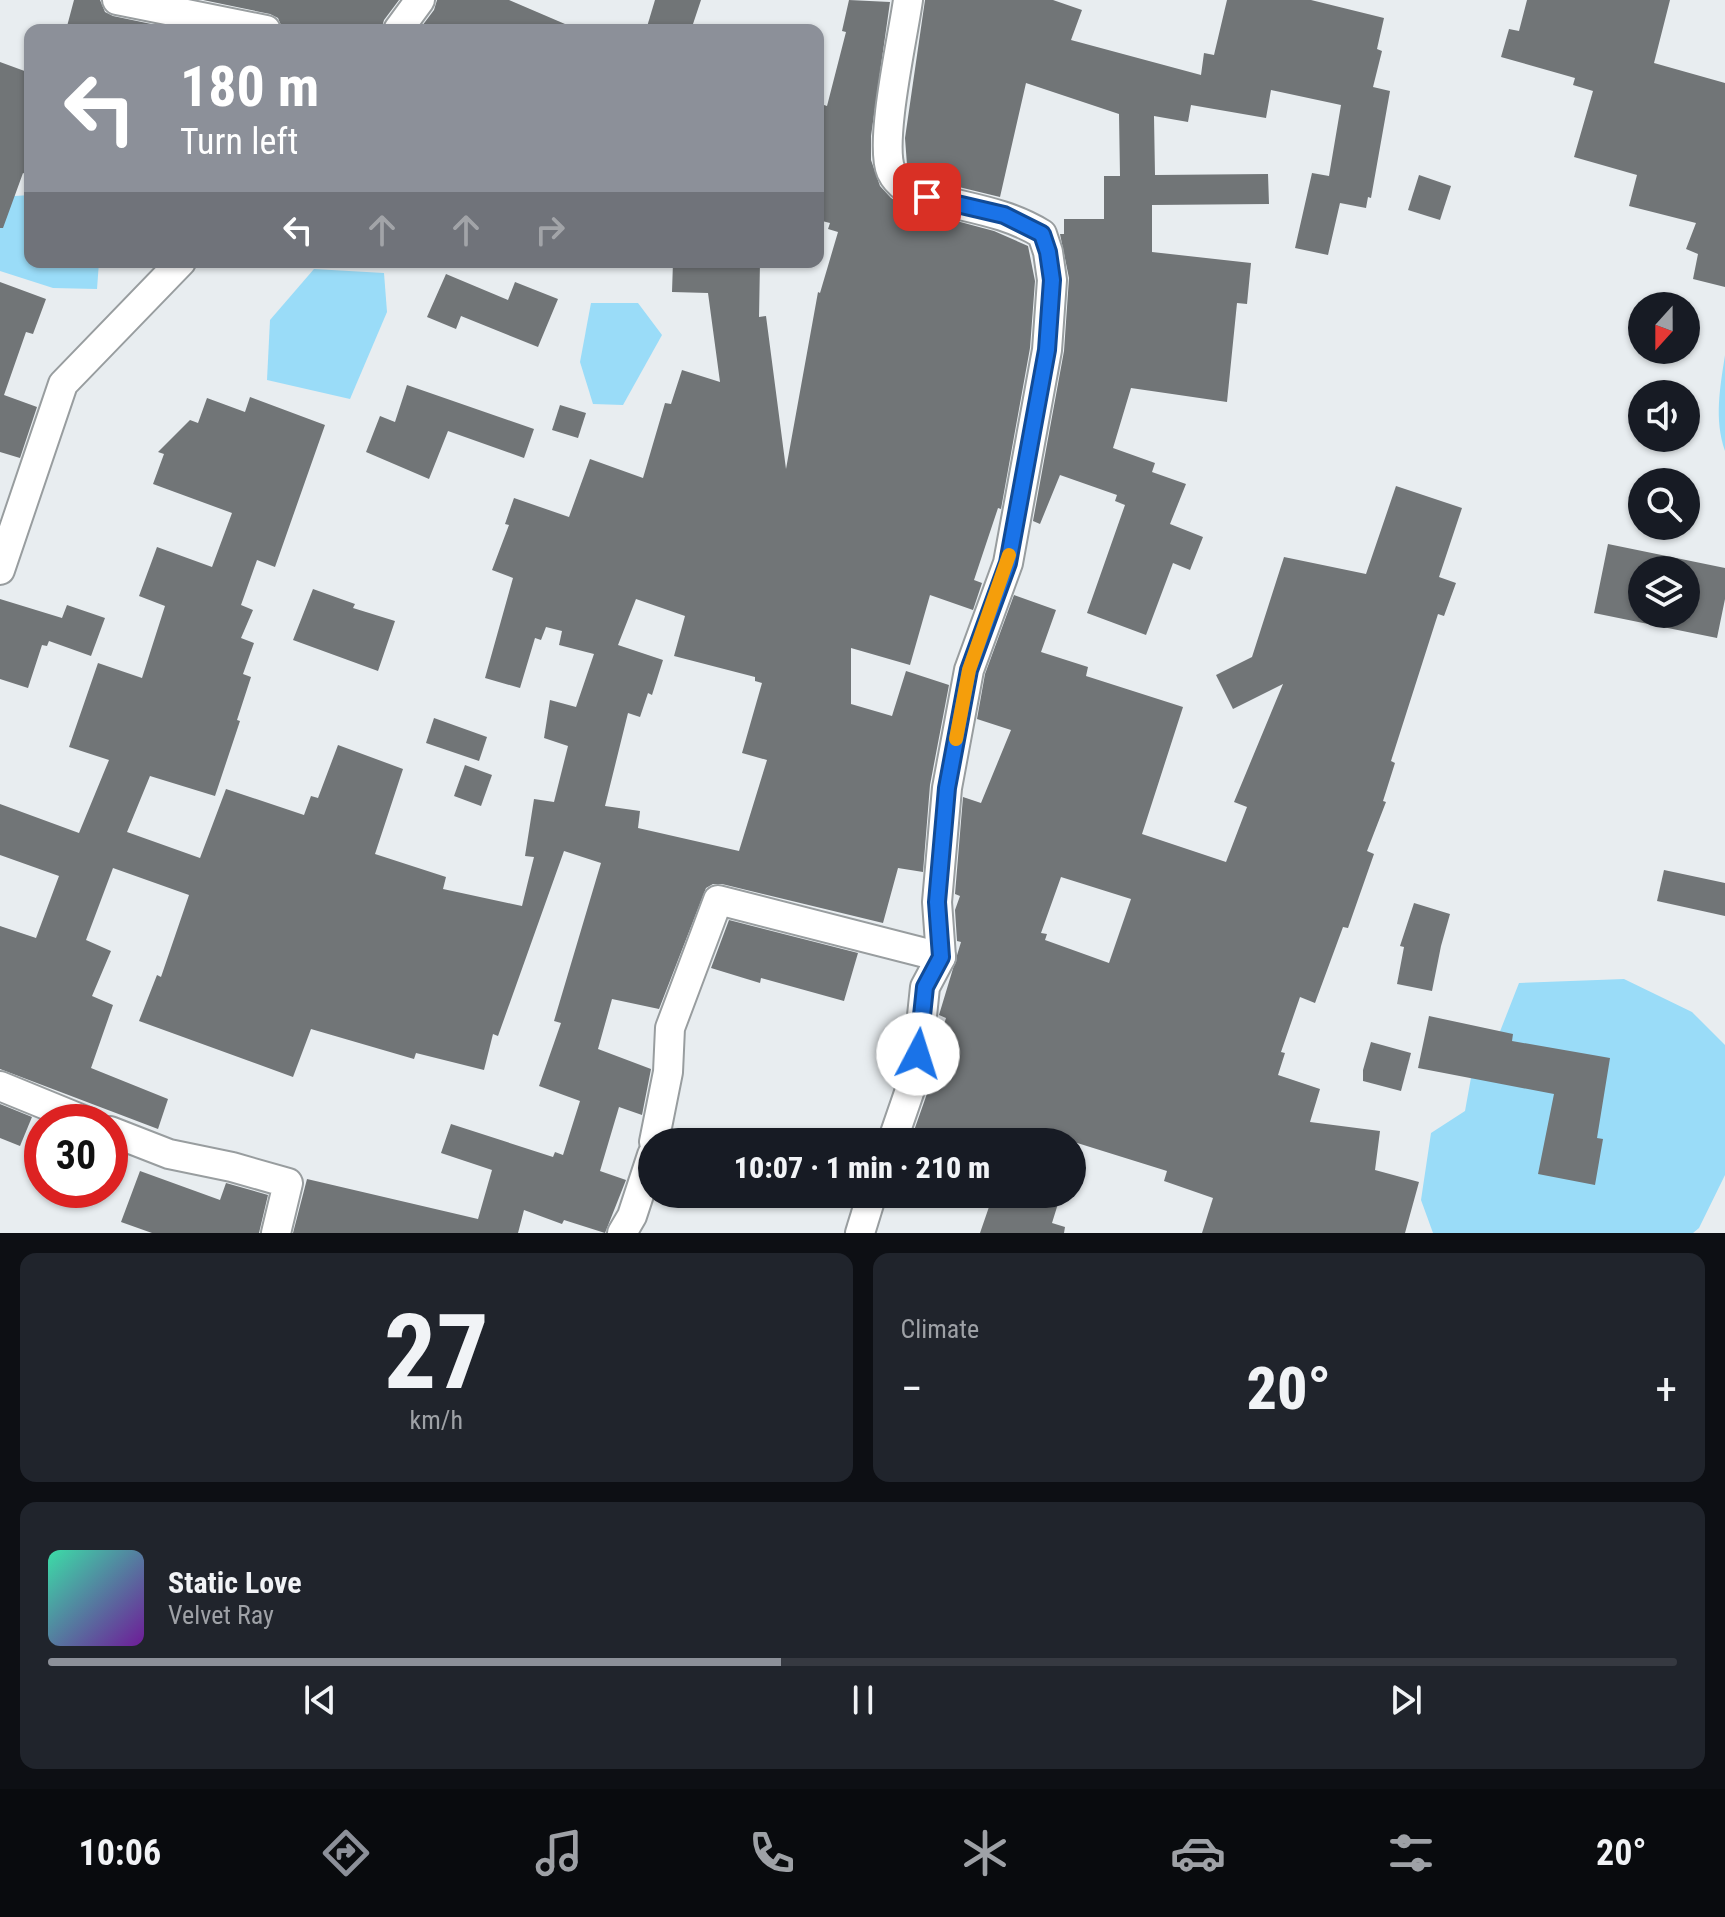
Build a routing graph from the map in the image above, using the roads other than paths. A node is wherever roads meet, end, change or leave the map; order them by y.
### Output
1 (117, 0) edge
2 (420, 0) edge
3 (908, 0) edge
4 (236, 24) edge
5 (402, 24) edge
6 (175, 268) edge
7 (0, 570) edge
8 (941, 957) junction
9 (0, 1086) edge
10 (44, 1104) edge
11 (657, 1128) edge
12 (897, 1128) edge
13 (128, 1138) edge
14 (638, 1198) edge
15 (868, 1208) edge
16 (276, 1233) edge
17 (622, 1233) edge
18 (860, 1233) edge

1 - 4 street
2 - 5 street
3 - 8 street
6 - 7 street
8 - 11 street
8 - 12 street
9 - 10 street
13 - 16 street
14 - 17 street
15 - 18 street

